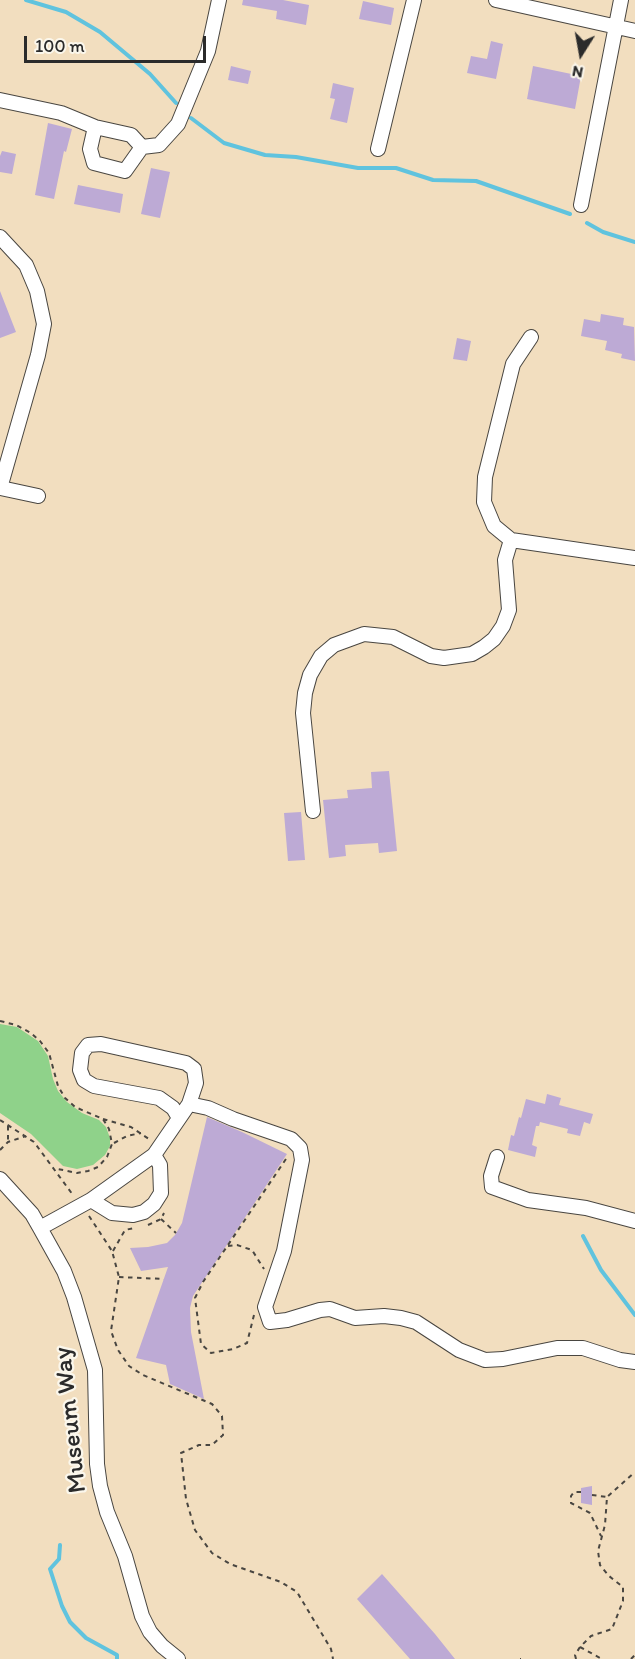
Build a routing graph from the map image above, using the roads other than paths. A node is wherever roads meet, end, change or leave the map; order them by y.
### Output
1 (219, 0) edge
2 (414, 0) edge
3 (496, 0) edge
4 (621, 0) edge
5 (614, 26) junction
6 (635, 31) edge
7 (0, 100) edge
8 (95, 127) junction
9 (141, 147) junction
10 (378, 150) dead end
11 (580, 205) dead end
12 (0, 237) edge
13 (531, 337) dead end
14 (6, 448) edge
15 (0, 488) edge
16 (38, 496) dead end
17 (511, 540) junction
18 (635, 558) edge
19 (314, 811) dead end
20 (189, 1104) junction
21 (179, 1118) junction
22 (157, 1151) junction
23 (497, 1157) dead end
24 (0, 1179) edge
25 (86, 1202) junction
26 (635, 1221) edge
27 (40, 1228) junction
28 (635, 1362) edge
29 (178, 1659) edge

1 - 9 street
2 - 10 street
3 - 5 street
4 - 5 street
5 - 6 street
5 - 11 street
7 - 8 street
8 - 9 street
8 - 9 street
12 - 14 street
13 - 17 street
14 - 15 street
15 - 16 street
17 - 18 street
17 - 19 street
20 - 21 street
20 - 21 street
20 - 28 street
21 - 22 street
22 - 25 street
22 - 25 street
23 - 26 street
24 - 27 street, Museum Way
25 - 27 street
27 - 29 street, Museum Way

